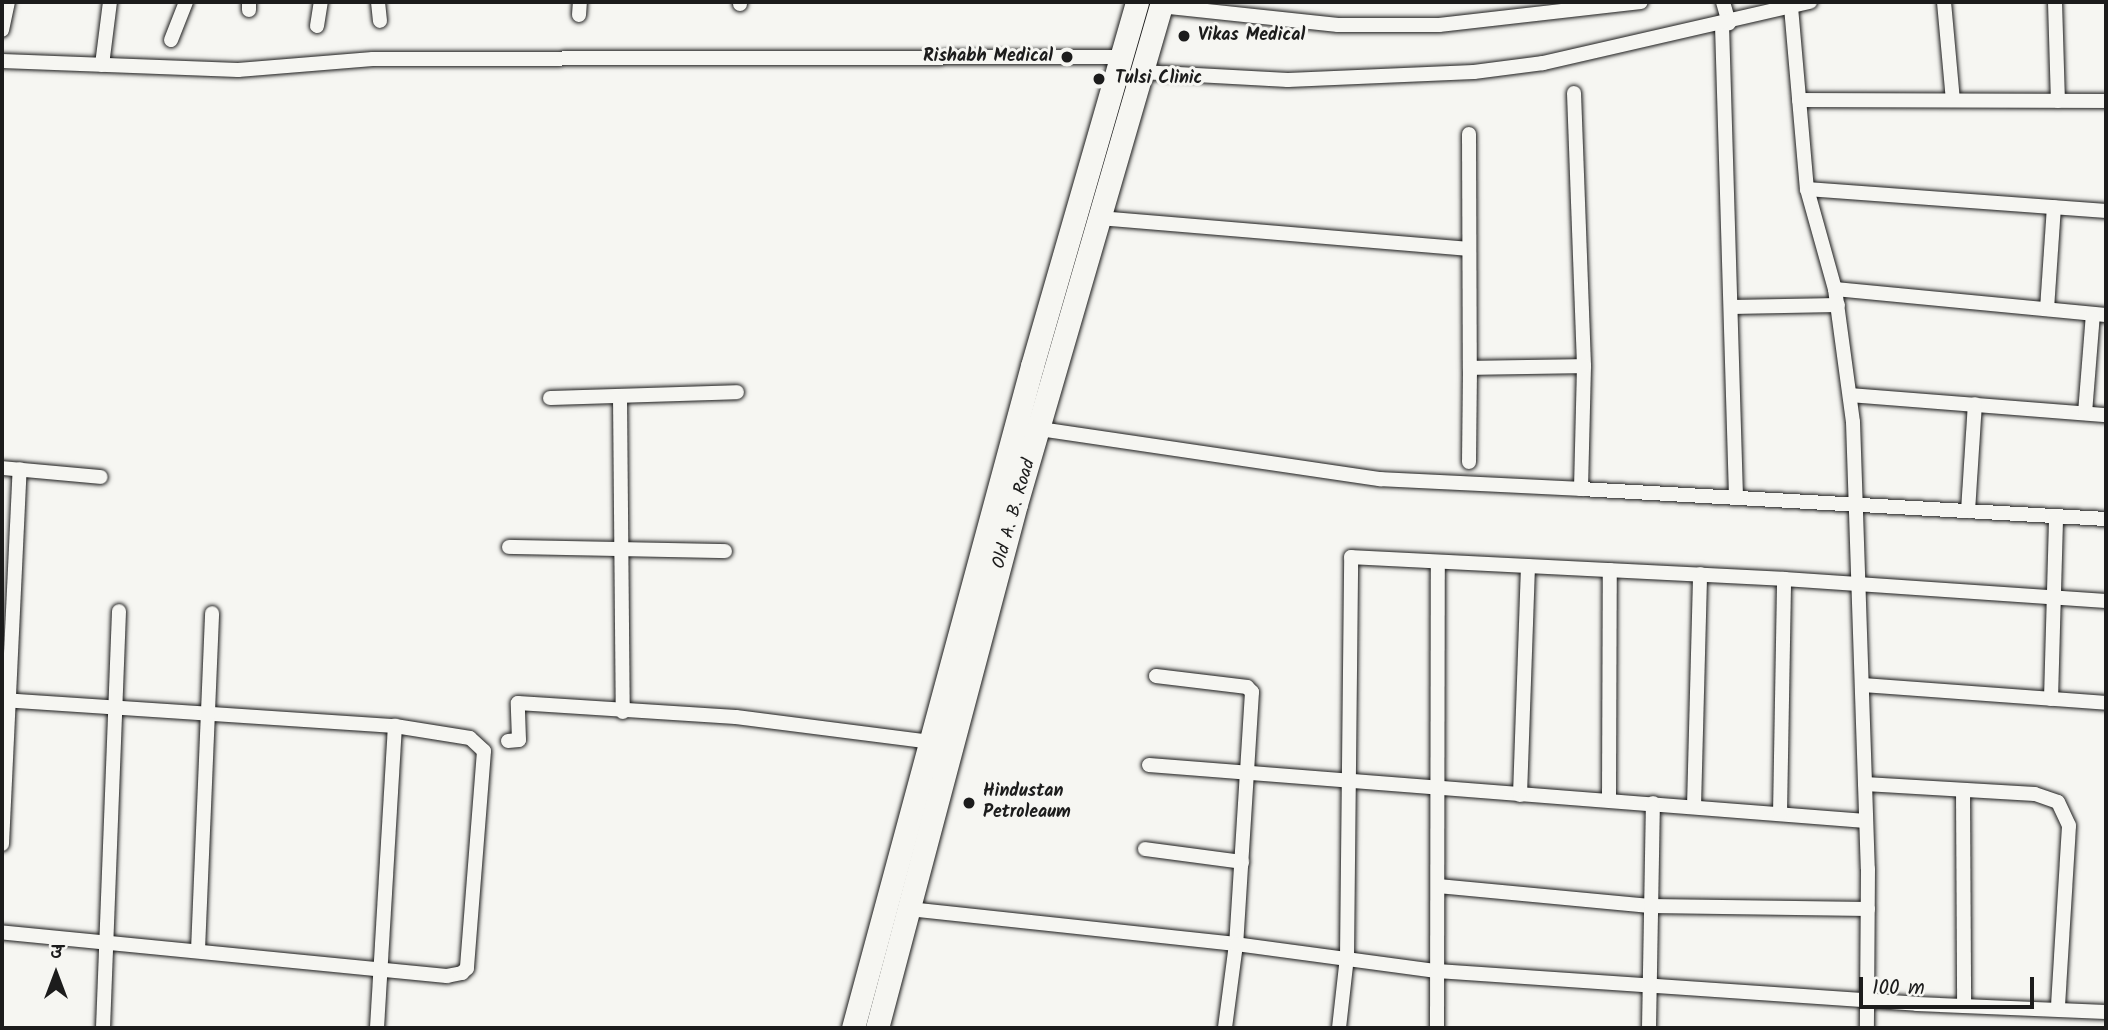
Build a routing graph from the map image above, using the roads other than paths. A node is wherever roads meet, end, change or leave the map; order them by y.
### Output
1 (8, 2) edge
2 (110, 2) edge
3 (186, 2) edge
4 (321, 2) edge
5 (378, 2) edge
6 (1137, 2) edge
7 (1641, 2) edge
8 (1723, 2) edge
9 (1810, 2) edge
10 (1944, 2) edge
11 (2055, 2) edge
12 (1161, 4) edge
13 (1791, 7) junction
14 (380, 21) dead end
15 (1726, 24) junction
16 (317, 26) dead end
17 (2, 30) edge
18 (171, 40) dead end
19 (1121, 57) junction
20 (2, 61) edge
21 (102, 65) junction
22 (1141, 72) junction
23 (1574, 93) dead end
24 (1799, 100) junction
25 (1953, 100) junction
26 (2058, 101) junction
27 (2106, 101) edge
28 (1469, 134) dead end
29 (1807, 189) junction
30 (2054, 207) junction
31 (2106, 211) edge
32 (1100, 218) junction
33 (1469, 249) junction
34 (1835, 289) junction
35 (1838, 305) junction
36 (1731, 307) junction
37 (2047, 309) junction
38 (2100, 314) edge
39 (1584, 366) junction
40 (1470, 369) junction
41 (737, 392) dead end
42 (1850, 395) junction
43 (620, 396) junction
44 (550, 398) dead end
45 (1975, 404) junction
46 (2085, 413) junction
47 (2106, 415) edge
48 (1040, 429) junction
49 (1469, 462) dead end
50 (2, 468) edge
51 (20, 469) junction
52 (100, 477) dead end
53 (1581, 489) junction
54 (1736, 497) junction
55 (1855, 503) junction
56 (1968, 511) junction
57 (2056, 516) junction
58 (2106, 519) edge
59 (509, 547) dead end
60 (621, 547) junction
61 (725, 551) dead end
62 (1438, 562) junction
63 (1528, 566) junction
64 (1610, 570) junction
65 (1700, 574) junction
66 (1784, 579) junction
67 (1860, 583) junction
68 (2054, 597) junction
69 (2106, 601) edge
70 (119, 611) dead end
71 (212, 613) dead end
72 (1156, 676) dead end
73 (1863, 685) junction
74 (2051, 699) junction
75 (6, 700) edge
76 (2106, 703) edge
77 (116, 709) junction
78 (623, 712) junction
79 (208, 716) junction
80 (395, 726) junction
81 (508, 741) dead end
82 (930, 743) junction
83 (1149, 765) dead end
84 (1248, 775) junction
85 (1349, 781) junction
86 (1865, 784) junction
87 (1437, 790) junction
88 (1963, 790) junction
89 (1520, 795) junction
90 (1609, 800) junction
91 (1653, 803) junction
92 (1694, 807) junction
93 (1780, 814) junction
94 (1866, 821) junction
95 (2, 844) edge
96 (1145, 849) dead end
97 (1242, 862) junction
98 (1438, 886) junction
99 (1650, 906) junction
100 (909, 909) junction
101 (1868, 909) junction
102 (2, 932) edge
103 (106, 944) junction
104 (1236, 944) junction
105 (198, 950) junction
106 (1347, 957) junction
107 (381, 967) junction
108 (1437, 971) junction
109 (1649, 983) junction
110 (1867, 998) junction
111 (1964, 1006) junction
112 (2058, 1007) junction
113 (2101, 1012) edge
114 (103, 1028) edge
115 (377, 1028) edge
116 (853, 1028) edge
117 (877, 1028) edge
118 (1224, 1028) edge
119 (1339, 1028) edge
120 (1437, 1028) edge
121 (1649, 1028) edge
122 (1867, 1028) edge

1 - 17 street
2 - 21 street
3 - 18 street
4 - 16 street
5 - 14 street
6 - 19 main road, Old A. B. Road
7 - 12 street
8 - 15 street
9 - 13 street
10 - 25 street
11 - 26 street
12 - 22 main road, Old A. B. Road
13 - 15 street
13 - 24 street
15 - 22 street
15 - 36 street
19 - 21 street
19 - 82 main road, Old A. B. Road
20 - 21 street
22 - 32 main road, Old A. B. Road
23 - 39 street
24 - 25 street
24 - 29 street
25 - 26 street
26 - 27 street
28 - 33 street
29 - 30 street
29 - 34 street
30 - 31 street
30 - 37 street
32 - 33 street
32 - 48 main road, Old A. B. Road
33 - 40 street
34 - 35 street
34 - 37 street
35 - 36 street
35 - 42 street
36 - 54 street
37 - 38 street
38 - 46 street
39 - 40 street
39 - 53 street
40 - 49 street
41 - 43 street
42 - 45 street
42 - 55 street
43 - 44 street
43 - 60 street
45 - 46 street
45 - 56 street
46 - 47 street
48 - 53 street
48 - 100 main road, Old A. B. Road
50 - 51 street
51 - 52 street
51 - 75 street
53 - 54 street
54 - 55 street
55 - 56 street
55 - 67 street
56 - 57 street
57 - 58 street
57 - 68 street
59 - 60 street
60 - 61 street
60 - 78 street
62 - 63 street
62 - 85 street
62 - 87 street
63 - 64 street
63 - 89 street
64 - 65 street
64 - 90 street
65 - 66 street
65 - 92 street
66 - 67 street
66 - 93 street
67 - 68 street
67 - 73 street
68 - 69 street
68 - 74 street
70 - 77 street
71 - 79 street
72 - 84 street
73 - 74 street
73 - 86 street
74 - 76 street
75 - 77 street
75 - 95 street
77 - 79 street
77 - 103 street
78 - 81 street
78 - 82 street
79 - 80 street
79 - 105 street
80 - 107 street
80 - 107 street
82 - 116 main road, Old A. B. Road
83 - 84 street
84 - 85 street
84 - 97 street
85 - 87 street
85 - 106 street
86 - 88 street
86 - 94 street
87 - 89 street
87 - 98 street
88 - 111 street
88 - 112 street
89 - 90 street
90 - 91 street
91 - 92 street
91 - 99 street
92 - 93 street
93 - 94 street
94 - 101 street
96 - 97 street
97 - 104 street
98 - 99 street
98 - 108 street
99 - 101 street
99 - 109 street
100 - 104 street
100 - 117 main road, Old A. B. Road
101 - 110 street
102 - 103 street
103 - 105 street
103 - 114 street
104 - 106 street
104 - 118 street
105 - 107 street
106 - 108 street
106 - 119 street
107 - 115 street
108 - 109 street
108 - 120 street
109 - 110 street
109 - 121 street
110 - 111 street
110 - 122 street
111 - 112 street
112 - 113 street

